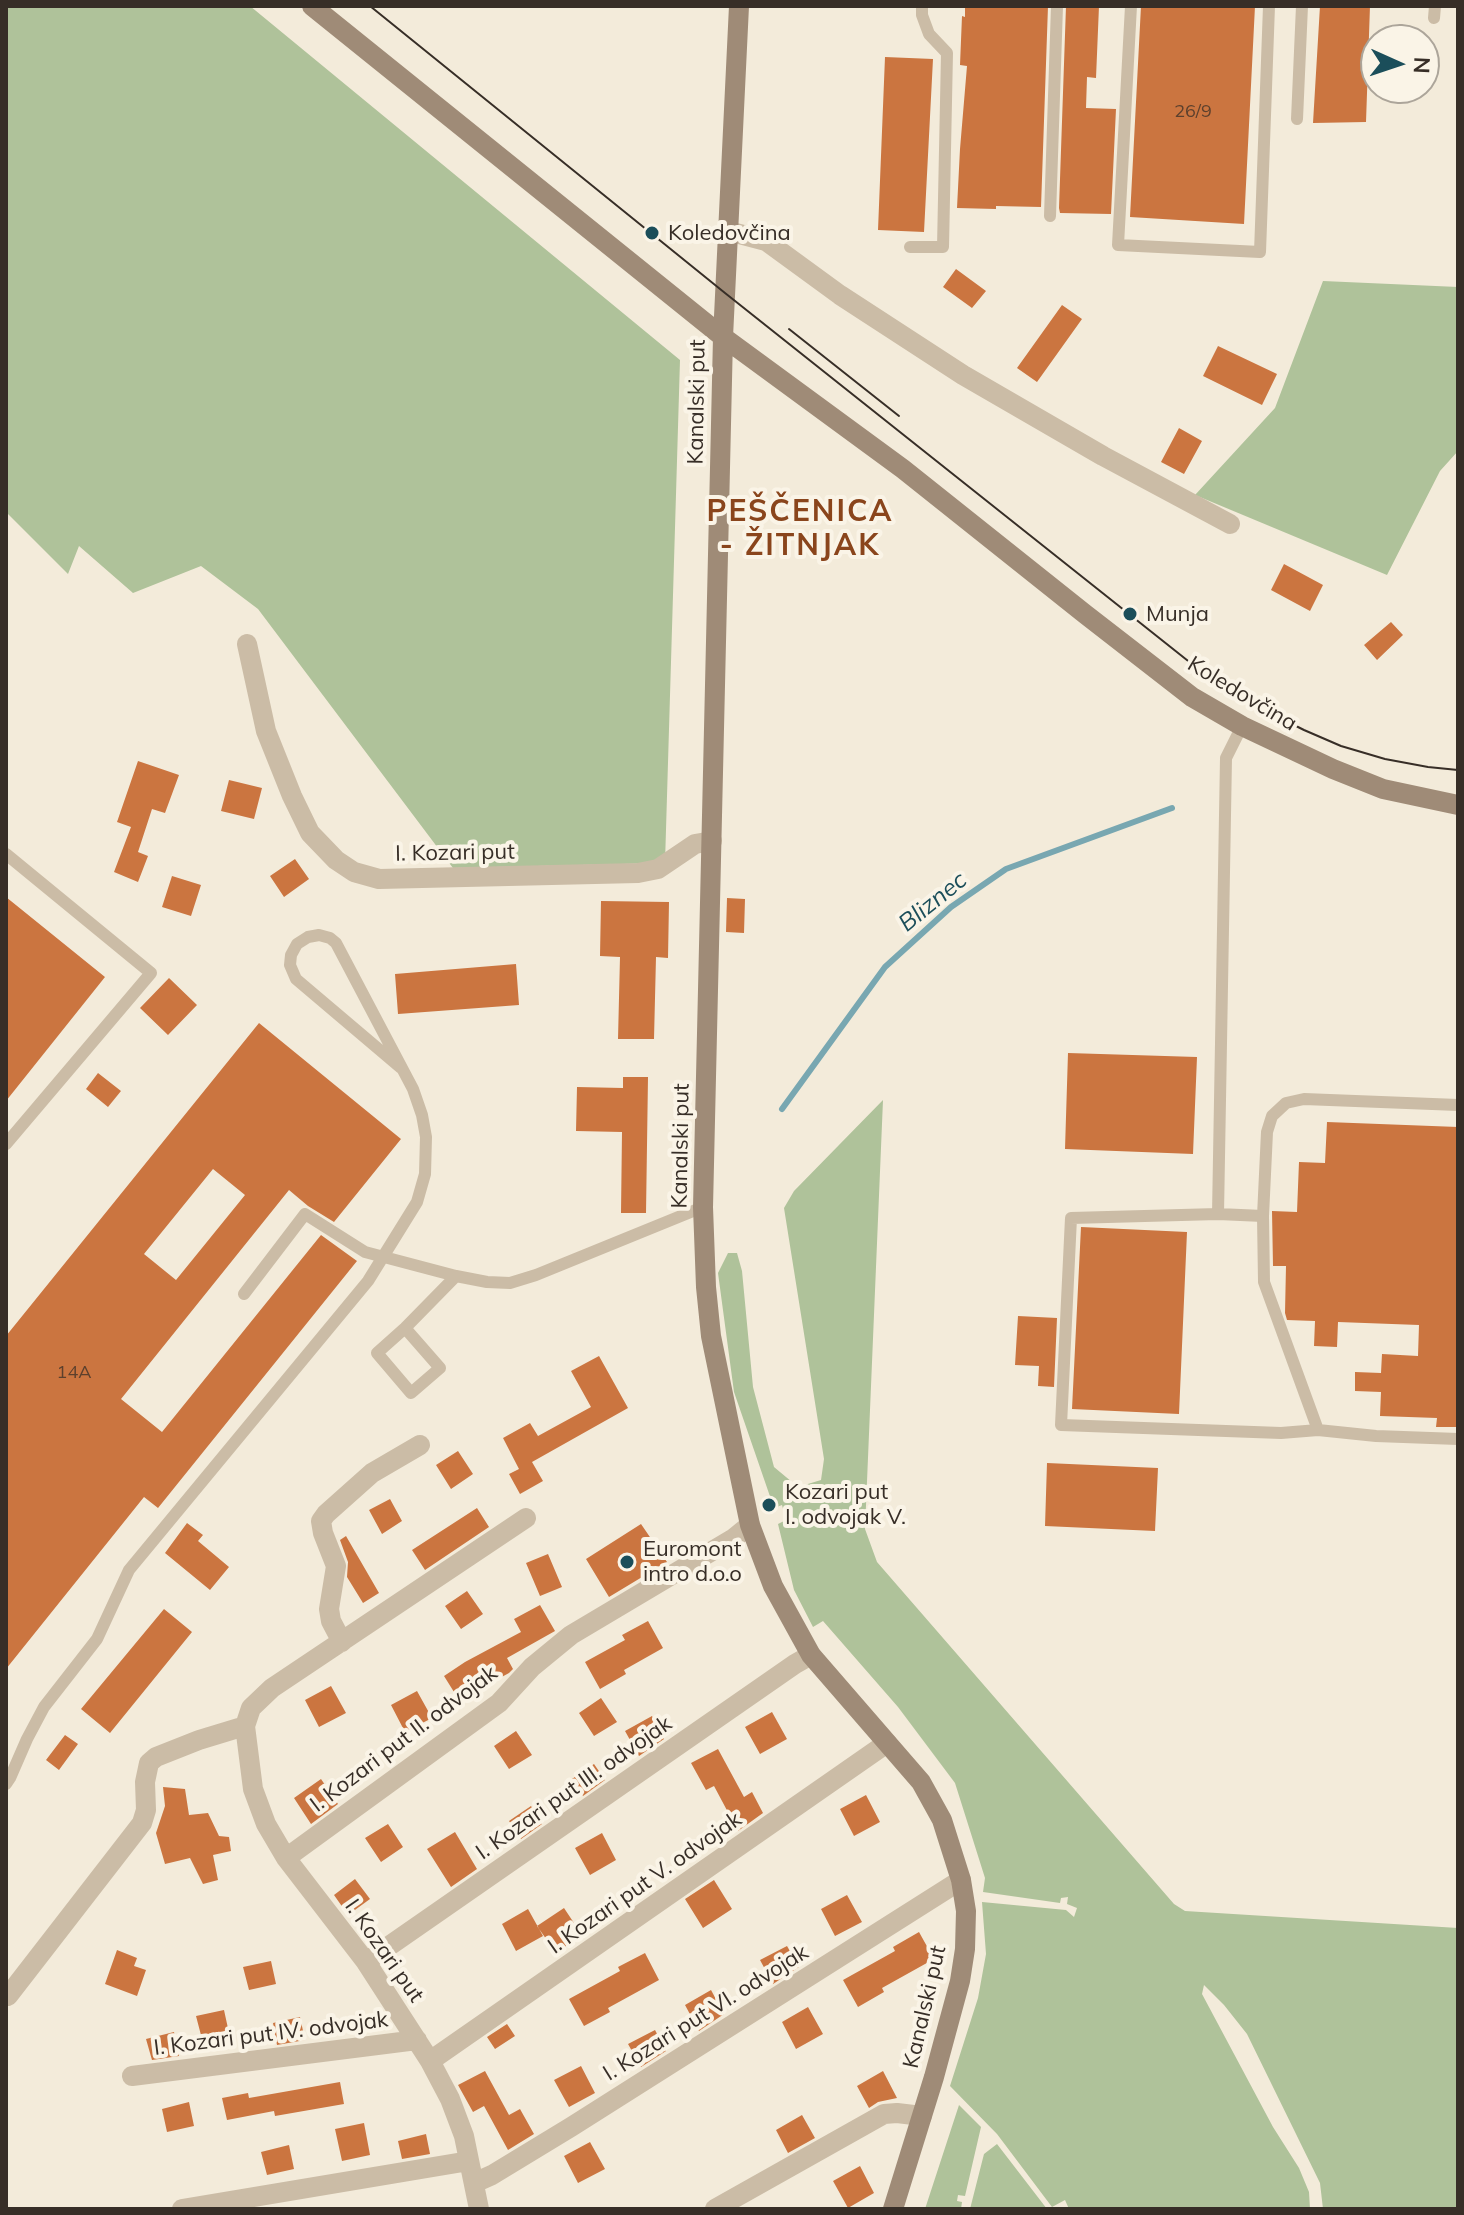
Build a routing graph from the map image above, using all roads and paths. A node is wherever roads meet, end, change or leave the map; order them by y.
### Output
1 (312, 6) edge
2 (739, 6) edge
3 (922, 6) edge
4 (1057, 6) edge
5 (1131, 6) edge
6 (1269, 6) edge
7 (1302, 6) edge
8 (1297, 119) dead end
9 (1050, 216) dead end
10 (728, 231) junction
11 (910, 247) dead end
12 (723, 337) junction
13 (1230, 524) dead end
14 (247, 644) dead end
15 (1242, 726) junction
16 (1458, 805) edge
17 (712, 841) junction
18 (6, 854) edge
19 (401, 1068) junction
20 (1458, 1105) edge
21 (6, 1144) edge
22 (703, 1207) junction
23 (1218, 1214) junction
24 (1263, 1216) junction
25 (383, 1257) junction
26 (456, 1276) junction
27 (244, 1294) dead end
28 (405, 1328) junction
29 (1318, 1430) junction
30 (1458, 1439) edge
31 (420, 1445) dead end
32 (526, 1518) dead end
33 (750, 1525) junction
34 (342, 1642) junction
35 (811, 1655) junction
36 (245, 1726) junction
37 (887, 1743) junction
38 (6, 1784) edge
39 (286, 1858) junction
40 (961, 1880) junction
41 (366, 1962) junction
42 (7, 1996) edge
43 (417, 2040) junction
44 (430, 2061) junction
45 (132, 2076) dead end
46 (922, 2116) junction
47 (469, 2161) junction
48 (474, 2183) junction
49 (182, 2209) edge
50 (479, 2209) edge
51 (715, 2209) edge
52 (893, 2209) edge

1 - 12 street, Koledovčina
2 - 10 street, Kanalski put
3 - 11 lane
4 - 9 lane
5 - 6 lane
7 - 8 lane
10 - 12 street, Kanalski put
10 - 13 street
12 - 15 street, Koledovčina
12 - 17 street, Kanalski put
14 - 17 street, I. Kozari put
15 - 16 street, Koledovčina
15 - 23 lane
17 - 22 street, Kanalski put
18 - 21 lane
19 - 19 lane
19 - 25 lane
20 - 24 lane
22 - 26 lane
22 - 33 street, Kanalski put
23 - 24 lane
23 - 29 lane
24 - 29 lane
25 - 26 lane
25 - 27 lane
25 - 38 lane
26 - 28 lane
28 - 28 lane
29 - 30 lane
31 - 34 street
32 - 34 street
33 - 35 street, Kanalski put
33 - 39 street, I. Kozari put II. odvojak
34 - 36 street
35 - 37 street, Kanalski put
35 - 41 street, I. Kozari put III. odvojak
36 - 39 street, I. Kozari put
36 - 42 street
37 - 40 street, Kanalski put
37 - 44 street, I. Kozari put V. odvojak
39 - 41 street, I. Kozari put
40 - 46 street, Kanalski put
40 - 48 street, I. Kozari put VI. odvojak
41 - 43 street, I. Kozari put
43 - 44 street, I. Kozari put
43 - 45 street, I. Kozari put IV. odvojak
44 - 47 street, I. Kozari put
46 - 51 street
46 - 52 street, Kanalski put
47 - 48 street, I. Kozari put
47 - 49 street
48 - 50 street, I. Kozari put

